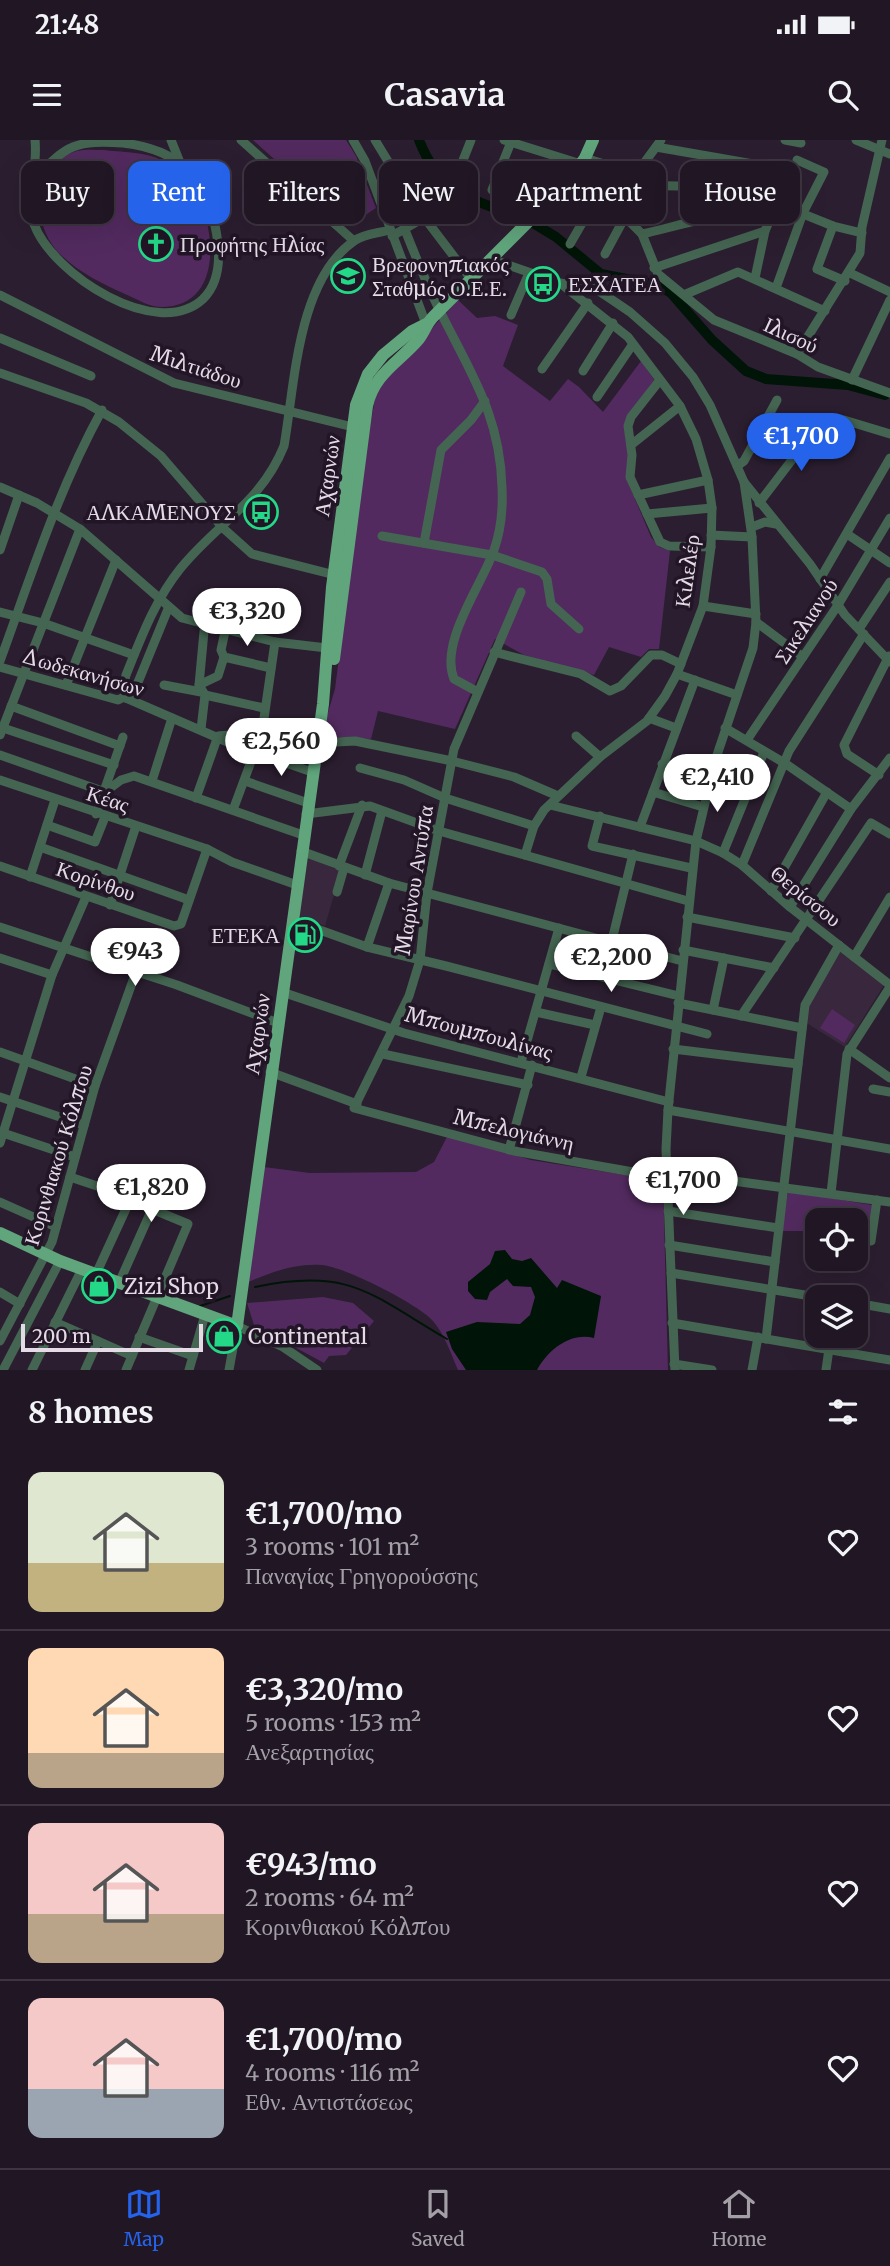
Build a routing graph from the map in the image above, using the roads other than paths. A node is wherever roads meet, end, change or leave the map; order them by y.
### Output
1 (164, 140) edge
2 (171, 140) edge
3 (241, 140) edge
4 (353, 140) edge
5 (375, 140) edge
6 (471, 140) edge
7 (593, 140) edge
8 (785, 140) edge
9 (856, 140) edge
10 (508, 141) edge
11 (801, 143) dead end
12 (659, 144) edge
13 (880, 144) edge
14 (35, 145) edge
15 (151, 148) junction
16 (890, 154) edge
17 (54, 156) junction
18 (797, 160) dead end
19 (50, 161) edge
20 (178, 161) edge
21 (180, 161) edge
22 (391, 161) edge
23 (463, 161) edge
24 (501, 161) edge
25 (583, 161) joint
26 (646, 161) edge
27 (743, 161) edge
28 (800, 212) edge
29 (803, 213) junction
30 (35, 224) edge
31 (214, 224) edge
32 (414, 224) edge
33 (430, 224) edge
34 (527, 224) edge
35 (582, 224) edge
36 (622, 224) edge
37 (631, 224) edge
38 (693, 224) edge
39 (767, 224) edge
40 (833, 226) junction
41 (405, 230) junction
42 (765, 231) junction
43 (391, 233) junction
44 (862, 233) junction
45 (642, 234) junction
46 (354, 241) junction
47 (570, 244) dead end
48 (605, 254) dead end
49 (491, 259) junction
50 (654, 268) junction
51 (529, 273) junction
52 (848, 277) junction
53 (755, 278) junction
54 (471, 279) junction
55 (561, 283) junction
56 (776, 288) junction
57 (890, 292) edge
58 (686, 294) junction
59 (0, 295) edge
60 (890, 300) edge
61 (588, 303) junction
62 (439, 311) junction
63 (825, 311) junction
64 (511, 315) dead end
65 (613, 323) junction
66 (426, 324) junction
67 (0, 338) edge
68 (633, 344) junction
69 (797, 354) junction
70 (542, 369) dead end
71 (583, 371) dead end
72 (0, 373) edge
73 (91, 376) dead end
74 (660, 380) junction
75 (852, 380) junction
76 (890, 393) edge
77 (597, 397) dead end
78 (778, 400) dead end
79 (485, 401) junction
80 (680, 406) junction
81 (102, 410) junction
82 (290, 413) junction
83 (353, 427) junction
84 (890, 434) edge
85 (631, 445) junction
86 (890, 458) edge
87 (737, 467) junction
88 (708, 481) junction
89 (744, 482) junction
90 (0, 487) edge
91 (19, 495) junction
92 (638, 495) junction
93 (761, 506) junction
94 (712, 508) junction
95 (54, 513) junction
96 (647, 514) junction
97 (890, 518) edge
98 (778, 525) junction
99 (223, 528) junction
100 (752, 528) junction
101 (80, 529) junction
102 (847, 534) junction
103 (711, 535) junction
104 (382, 536) dead end
105 (424, 544) junction
106 (711, 547) junction
107 (0, 550) edge
108 (872, 551) junction
109 (492, 555) junction
110 (116, 560) junction
111 (890, 563) edge
112 (339, 575) junction
113 (820, 579) junction
114 (890, 582) edge
115 (521, 592) dead end
116 (159, 601) junction
117 (838, 605) junction
118 (703, 606) junction
119 (168, 609) junction
120 (0, 611) edge
121 (16, 615) junction
122 (756, 618) junction
123 (43, 623) junction
124 (205, 623) junction
125 (226, 628) junction
126 (579, 629) dead end
127 (862, 632) junction
128 (85, 637) junction
129 (275, 642) junction
130 (327, 648) junction
131 (494, 652) junction
132 (134, 655) junction
133 (224, 657) junction
134 (803, 657) junction
135 (889, 659) edge
136 (0, 661) edge
137 (681, 664) junction
138 (0, 667) edge
139 (271, 668) junction
140 (24, 674) junction
141 (677, 674) junction
142 (695, 680) junction
143 (66, 685) junction
144 (164, 685) dead end
145 (202, 691) junction
146 (478, 692) junction
147 (737, 695) junction
148 (126, 698) junction
149 (323, 704) junction
150 (11, 706) junction
151 (264, 709) junction
152 (172, 718) junction
153 (649, 718) junction
154 (262, 728) junction
155 (676, 728) junction
156 (725, 728) junction
157 (201, 729) junction
158 (1, 731) edge
159 (218, 736) junction
160 (576, 736) dead end
161 (747, 740) junction
162 (317, 743) junction
163 (764, 752) junction
164 (256, 753) junction
165 (0, 755) edge
166 (600, 757) junction
167 (890, 759) edge
168 (452, 761) junction
169 (662, 764) junction
170 (786, 764) junction
171 (114, 765) junction
172 (360, 768) dead end
173 (312, 772) junction
174 (712, 774) junction
175 (879, 775) junction
176 (0, 780) edge
177 (152, 781) junction
178 (245, 781) junction
179 (105, 792) junction
180 (653, 792) junction
181 (827, 792) junction
182 (558, 796) junction
183 (196, 798) junction
184 (445, 798) junction
185 (55, 800) junction
186 (550, 805) junction
187 (362, 806) junction
188 (703, 807) junction
189 (307, 808) junction
190 (851, 809) junction
191 (233, 810) junction
192 (382, 811) junction
193 (101, 816) junction
194 (600, 816) junction
195 (47, 825) junction
196 (136, 826) junction
197 (534, 826) junction
198 (640, 827) junction
199 (439, 831) junction
200 (890, 834) edge
201 (303, 835) junction
202 (696, 841) junction
203 (40, 847) junction
204 (207, 849) junction
205 (301, 851) junction
206 (723, 853) junction
207 (633, 854) junction
208 (525, 855) junction
209 (742, 864) junction
210 (0, 866) edge
211 (342, 867) junction
212 (691, 868) junction
213 (119, 875) junction
214 (365, 875) junction
215 (30, 877) junction
216 (389, 883) junction
217 (297, 884) junction
218 (626, 884) junction
219 (771, 891) junction
220 (337, 892) dead end
221 (427, 893) junction
222 (86, 897) junction
223 (890, 897) edge
224 (189, 900) junction
225 (688, 901) junction
226 (110, 905) junction
227 (790, 907) junction
228 (687, 917) junction
229 (292, 920) junction
230 (808, 921) junction
231 (0, 927) edge
232 (559, 928) junction
233 (796, 938) junction
234 (612, 942) junction
235 (839, 945) junction
236 (367, 947) junction
237 (63, 948) junction
238 (683, 950) junction
239 (854, 957) junction
240 (2, 958) edge
241 (724, 958) junction
242 (420, 960) junction
243 (682, 961) junction
244 (549, 964) junction
245 (774, 968) junction
246 (0, 971) edge
247 (136, 972) junction
248 (52, 975) junction
249 (603, 977) junction
250 (890, 986) edge
251 (541, 991) junction
252 (282, 992) junction
253 (679, 1000) junction
254 (601, 1007) junction
255 (713, 1010) junction
256 (536, 1012) junction
257 (741, 1016) junction
258 (278, 1023) junction
259 (595, 1025) junction
260 (676, 1026) junction
261 (802, 1028) junction
262 (395, 1029) junction
263 (707, 1034) dead end
264 (673, 1049) junction
265 (849, 1049) junction
266 (0, 1052) edge
267 (383, 1054) junction
268 (26, 1061) junction
269 (521, 1062) junction
270 (798, 1064) junction
271 (532, 1065) junction
272 (270, 1072) junction
273 (580, 1077) junction
274 (890, 1077) edge
275 (527, 1085) junction
276 (95, 1086) junction
277 (873, 1089) dead end
278 (890, 1092) edge
279 (0, 1097) edge
280 (14, 1102) junction
281 (356, 1106) junction
282 (669, 1106) junction
283 (84, 1125) junction
284 (788, 1132) junction
285 (1, 1136) edge
286 (837, 1140) junction
287 (890, 1149) edge
288 (509, 1150) junction
289 (75, 1157) junction
290 (667, 1175) junction
291 (70, 1177) junction
292 (782, 1185) junction
293 (831, 1193) junction
294 (130, 1200) junction
295 (877, 1200) junction
296 (0, 1202) edge
297 (890, 1202) edge
298 (152, 1209) junction
299 (668, 1212) junction
300 (56, 1227) junction
301 (778, 1228) junction
302 (0, 1233) edge
303 (868, 1240) edge
304 (669, 1245) junction
305 (47, 1255) junction
306 (60, 1261) junction
307 (775, 1262) junction
308 (82, 1269) junction
309 (671, 1273) junction
310 (96, 1274) junction
311 (119, 1283) junction
312 (772, 1290) junction
313 (0, 1292) edge
314 (805, 1295) edge
315 (156, 1296) junction
316 (20, 1304) junction
317 (868, 1305) edge
318 (890, 1309) edge
319 (205, 1315) junction
320 (55, 1322) junction
321 (672, 1323) junction
322 (4, 1324) edge
323 (237, 1326) junction
324 (139, 1337) junction
325 (762, 1338) junction
326 (0, 1341) edge
327 (98, 1341) junction
328 (845, 1348) edge
329 (830, 1349) junction
330 (844, 1352) junction
331 (132, 1356) junction
332 (193, 1356) junction
333 (890, 1360) edge
334 (675, 1367) edge
335 (3, 1370) edge
336 (32, 1370) edge
337 (85, 1370) edge
338 (126, 1370) edge
339 (189, 1370) edge
340 (229, 1370) edge
341 (317, 1370) edge
342 (712, 1370) edge
343 (752, 1370) edge
344 (826, 1370) edge

1 - 15 street
2 - 21 street
3 - 46 street
4 - 43 street
5 - 22 street
6 - 23 street
7 - 25 main road, Αχαρνών
8 - 11 street
9 - 13 street
10 - 24 street
10 - 25 street
12 - 26 street
12 - 27 street
13 - 16 street
13 - 44 street
14 - 17 street
15 - 17 street
15 - 20 street
17 - 19 street
18 - 29 street
28 - 29 street
29 - 40 street
29 - 56 street
30 - 31 street
32 - 41 street
33 - 54 street
34 - 49 main road, Αχαρνών
35 - 47 street
36 - 48 street
37 - 45 street
38 - 45 street
39 - 42 street
40 - 44 street
40 - 52 street
41 - 43 street
41 - 62 street
42 - 50 street
42 - 53 street
43 - 46 street
43 - 66 street
44 - 52 street
45 - 50 street
46 - 82 street
49 - 51 street
49 - 54 main road, Αχαρνών
50 - 58 street, Ιλισού
51 - 55 street
51 - 64 street
52 - 57 street
52 - 63 street
53 - 56 street
53 - 58 street
54 - 62 main road, Αχαρνών
55 - 61 street, Κιλελέρ
55 - 87 street
56 - 63 street
58 - 69 street, Ιλισού
59 - 82 street, Μιλτιάδου
60 - 75 street
61 - 65 street, Κιλελέρ
61 - 70 street
62 - 66 main road, Αχαρνών
62 - 79 street
63 - 69 street
65 - 68 street, Κιλελέρ
65 - 71 street
66 - 83 main road, Αχαρνών
66 - 112 main road, Αχαρνών
67 - 73 street
68 - 74 street, Κιλελέρ
68 - 77 street
69 - 75 street, Ιλισού
72 - 81 street
74 - 80 street, Κιλελέρ
74 - 85 street
75 - 76 street, Ιλισού
78 - 87 street
79 - 105 street
79 - 109 street
80 - 85 street
80 - 88 street, Κιλελέρ
81 - 95 street
81 - 99 street
82 - 83 street, Μιλτιάδου
82 - 99 street
83 - 112 main road, Αχαρνών
84 - 93 street
85 - 92 street
86 - 102 street
87 - 89 street
88 - 92 street
88 - 94 street, Κιλελέρ
89 - 93 street
89 - 100 street
90 - 91 street
91 - 95 street
91 - 107 street
92 - 96 street
93 - 98 street
93 - 100 street
94 - 96 street
94 - 103 street, Κιλελέρ
95 - 101 street
95 - 121 street
96 - 106 street
97 - 108 street, Σικελιανού
98 - 100 street
98 - 113 street
99 - 112 street
99 - 116 street
100 - 103 street
100 - 122 street
101 - 110 street
101 - 123 street
102 - 108 street
102 - 113 street
103 - 106 street, Κιλελέρ
104 - 105 street
105 - 109 street
106 - 118 street, Κιλελέρ
108 - 111 street
108 - 117 street, Σικελιανού
109 - 126 street
109 - 146 street
110 - 116 street
110 - 128 street
112 - 130 main road, Αχαρνών
112 - 149 main road, Αχαρνών
113 - 117 street
114 - 127 street
115 - 131 street, Μαρίνου Αντύπα
116 - 119 street
116 - 132 street
117 - 127 street
117 - 134 street, Σικελιανού
118 - 122 street
118 - 137 street, Κιλελέρ
119 - 124 street
119 - 148 street
120 - 121 street
121 - 123 street
121 - 136 street
122 - 134 street
122 - 147 street
123 - 128 street
123 - 140 street
124 - 125 street
124 - 145 street
125 - 129 street
125 - 133 street
127 - 135 street
127 - 170 street
128 - 132 street
128 - 143 street
129 - 130 street
129 - 139 street
130 - 149 main road, Αχαρνών
131 - 137 street
131 - 146 street, Μαρίνου Αντύπα
132 - 148 street
133 - 139 street
133 - 145 street
134 - 161 street, Σικελιανού
135 - 175 street
137 - 141 street, Κιλελέρ
138 - 140 street, Δωδεκανήσων
139 - 151 street
140 - 143 street, Δωδεκανήσων
140 - 150 street
141 - 142 street
141 - 153 street, Κιλελέρ
142 - 147 street
142 - 155 street
143 - 148 street, Δωδεκανήσων
144 - 145 street
145 - 151 street
145 - 157 street
146 - 168 street, Μαρίνου Αντύπα
147 - 156 street
148 - 152 street, Δωδεκανήσων
149 - 162 main road, Αχαρνών
150 - 158 street
150 - 171 street
151 - 154 street
152 - 157 street, Δωδεκανήσων
152 - 177 street
153 - 155 street
153 - 166 street, Κιλελέρ
154 - 159 street
154 - 162 street
154 - 164 street
155 - 169 street
156 - 161 street
156 - 174 street
157 - 159 street, Δωδεκανήσων
158 - 171 street
159 - 164 street, Δωδεκανήσων
159 - 183 street
160 - 166 street
161 - 163 street
162 - 168 street
162 - 173 main road, Αχαρνών
163 - 170 street
163 - 206 street
164 - 173 street, Δωδεκανήσων
164 - 178 street
165 - 179 street
166 - 182 street, Κιλελέρ
167 - 175 street
168 - 182 street
168 - 184 street, Μαρίνου Αντύπα
169 - 174 street
169 - 180 street
170 - 181 street
170 - 209 street
171 - 179 street
172 - 184 street
173 - 189 main road, Αχαρνών
174 - 188 street
175 - 190 street
176 - 185 street, Κέας
177 - 179 street
177 - 183 street
178 - 189 street
178 - 191 street
179 - 193 street
180 - 188 street
180 - 198 street
181 - 190 street
181 - 219 street
182 - 186 street, Κιλελέρ
183 - 191 street
184 - 197 street
184 - 199 street, Μαρίνου Αντύπα
185 - 193 street, Κέας
185 - 195 street
186 - 194 street, Θερίσσου
186 - 197 street, Κιλελέρ
187 - 189 street
187 - 192 street
187 - 211 street
188 - 202 street
189 - 201 main road, Αχαρνών
190 - 227 street
191 - 201 street
192 - 199 street
192 - 214 street
193 - 195 street
193 - 196 street, Κέας
194 - 198 street, Θερίσσου
194 - 207 street
195 - 203 street
196 - 204 street, Κέας
196 - 213 street
197 - 208 street, Κιλελέρ
198 - 202 street, Θερίσσου
199 - 208 street
199 - 221 street, Μαρίνου Αντύπα
200 - 230 street
201 - 205 main road, Αχαρνών
202 - 206 street, Θερίσσου
202 - 212 street
203 - 213 street
203 - 215 street
204 - 217 street, Κέας
204 - 224 street
205 - 211 street
205 - 217 main road, Αχαρνών
206 - 209 street, Θερίσσου
207 - 212 street
207 - 218 street
208 - 218 street
209 - 219 street, Θερίσσου
210 - 215 street, Κορίνθου
211 - 214 street
211 - 220 street
212 - 225 street
213 - 224 street
213 - 226 street
214 - 216 street
215 - 222 street, Κορίνθου
216 - 221 street
216 - 236 street
217 - 229 main road, Αχαρνών
218 - 225 street
218 - 234 street
219 - 227 street, Θερίσσου
221 - 232 street
221 - 242 street, Μαρίνου Αντύπα
222 - 226 street, Κορίνθου
222 - 237 street
223 - 239 street
224 - 226 street, Κορίνθου
225 - 228 street
227 - 230 street, Θερίσσου
228 - 233 street
228 - 238 street
229 - 236 street
229 - 252 main road, Αχαρνών
230 - 233 street
230 - 235 street, Θερίσσου
231 - 237 street
232 - 234 street
232 - 244 street
233 - 245 street
234 - 243 street
234 - 249 street
235 - 239 street, Θερίσσου
235 - 261 street
236 - 242 street
237 - 247 street
237 - 248 street
238 - 241 street
238 - 243 street
239 - 250 street, Θερίσσου
240 - 246 street
240 - 248 street
241 - 245 street
241 - 255 street
242 - 251 street
242 - 262 street, Μαρίνου Αντύπα
243 - 253 street
244 - 249 street
244 - 251 street
245 - 257 street
247 - 258 street
247 - 276 street, Κορινθιακού Κόλπου
248 - 268 street
249 - 253 street
250 - 265 street
251 - 254 street
251 - 256 street
252 - 258 main road, Αχαρνών
252 - 262 street, Μπουμπουλίνας
253 - 255 street
253 - 260 street
254 - 259 street
254 - 260 street
255 - 257 street
256 - 259 street
256 - 269 street
257 - 261 street
258 - 272 main road, Αχαρνών
259 - 273 street
260 - 263 street
260 - 264 street
261 - 270 street
262 - 267 street, Μαρίνου Αντύπα
262 - 269 street, Μπουμπουλίνας
264 - 270 street
264 - 282 street
265 - 274 street
265 - 286 street
266 - 268 street
267 - 275 street
267 - 281 street, Μαρίνου Αντύπα
268 - 276 street
268 - 280 street
269 - 271 street, Μπουμπουλίνας
270 - 284 street
271 - 273 street, Μπουμπουλίνας
271 - 275 street
272 - 281 street, Μπελογιάννη
272 - 323 main road, Αχαρνών
273 - 282 street, Μπουμπουλίνας
275 - 288 street
276 - 283 street, Κορινθιακού Κόλπου
277 - 278 street
279 - 280 street
280 - 283 street
280 - 285 street
281 - 288 street, Μπελογιάννη
282 - 284 street, Μπουμπουλίνας
282 - 290 street
283 - 289 street, Κορινθιακού Κόλπου
284 - 286 street, Μπουμπουλίνας
284 - 292 street
285 - 289 street
286 - 287 street, Μπουμπουλίνας
286 - 293 street
288 - 290 street, Μπελογιάννη
289 - 291 street, Κορινθιακού Κόλπου
290 - 292 street, Μπελογιάννη
290 - 299 street
291 - 294 street
291 - 300 street, Κορινθιακού Κόλπου
292 - 293 street, Μπελογιάννη
292 - 301 street
293 - 295 street, Μπελογιάννη
294 - 298 street
294 - 310 street
295 - 297 street, Μπελογιάννη
295 - 303 street
296 - 300 street
298 - 311 street
298 - 315 street
299 - 301 street
299 - 304 street
300 - 305 street, Κορινθιακού Κόλπου
301 - 307 street
302 - 305 main road
304 - 307 street
304 - 309 street
305 - 306 main road
305 - 316 street, Κορινθιακού Κόλπου
306 - 308 main road
306 - 335 street
307 - 312 street
308 - 310 main road
308 - 320 street
309 - 312 street
309 - 321 street
310 - 311 main road
311 - 315 main road
312 - 314 street
312 - 325 street
313 - 316 street
315 - 319 main road
315 - 324 street
316 - 322 street, Κορινθιακού Κόλπου
317 - 318 street
319 - 323 main road
319 - 332 street
320 - 327 street
320 - 336 street
321 - 325 street
321 - 334 street
322 - 326 street, Κορινθιακού Κόλπου
323 - 340 street, Αχαρνών
323 - 341 street
324 - 331 street
324 - 332 street
325 - 329 street
325 - 343 street
327 - 331 street
327 - 337 street
328 - 330 street
329 - 330 street
329 - 344 street
330 - 333 street
331 - 338 street
332 - 339 street
334 - 342 street

